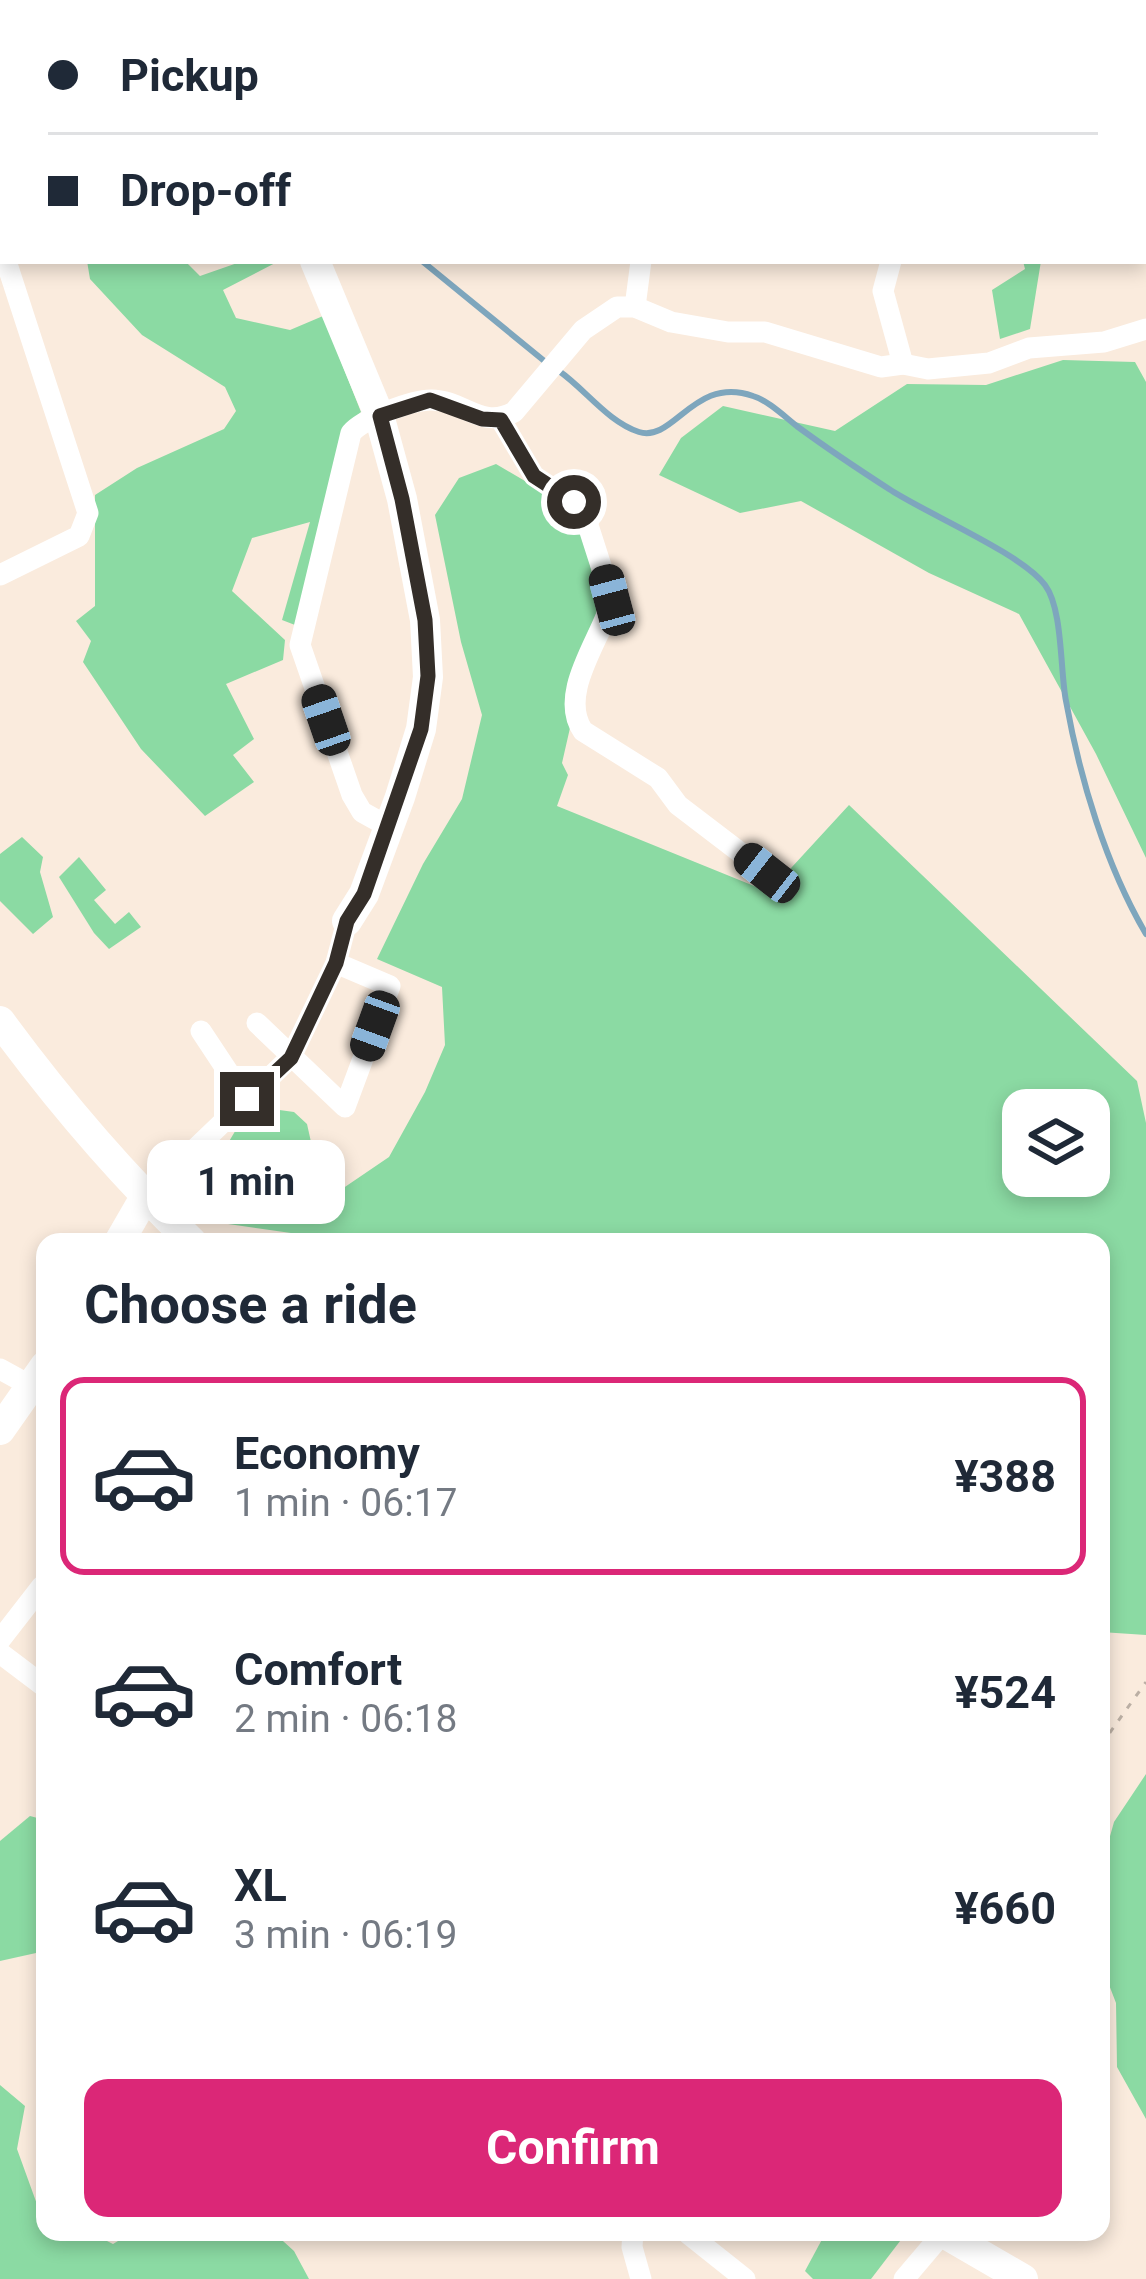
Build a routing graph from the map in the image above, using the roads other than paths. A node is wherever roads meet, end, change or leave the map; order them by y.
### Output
1 (6, 264) edge
2 (316, 264) edge
3 (641, 264) edge
4 (889, 264) edge
5 (635, 307) junction
6 (1146, 329) edge
7 (903, 364) junction
8 (380, 416) junction
9 (501, 420) junction
10 (0, 574) edge
11 (389, 826) junction
12 (767, 873) dead end
13 (347, 921) joint
14 (336, 963) junction
15 (0, 1021) edge
16 (257, 1023) dead end
17 (201, 1030) dead end
18 (291, 1058) junction
19 (247, 1099) junction
20 (146, 1197) junction
21 (124, 1233) edge
22 (183, 1233) edge
23 (0, 1369) edge
24 (36, 1376) edge
25 (36, 1379) edge
26 (0, 1430) edge
27 (36, 1594) edge
28 (0, 1640) edge
29 (0, 1653) edge
30 (36, 1680) edge
31 (632, 2241) edge
32 (697, 2241) edge
33 (935, 2241) edge
34 (958, 2241) edge
35 (641, 2279) edge
36 (745, 2279) edge
37 (904, 2279) edge
38 (1023, 2279) edge

1 - 10 street
2 - 8 street
3 - 5 street
4 - 7 street
5 - 7 street
5 - 9 street
6 - 7 street
8 - 9 street
8 - 11 street
8 - 11 street
9 - 12 street
11 - 13 street
13 - 14 street
14 - 18 street
14 - 18 street
15 - 20 street
16 - 18 street
17 - 19 street
18 - 19 street
19 - 20 street
20 - 21 street
20 - 22 street
23 - 24 street
25 - 26 street
27 - 28 street
29 - 30 street
31 - 35 street
32 - 36 street
33 - 37 street
34 - 38 street

